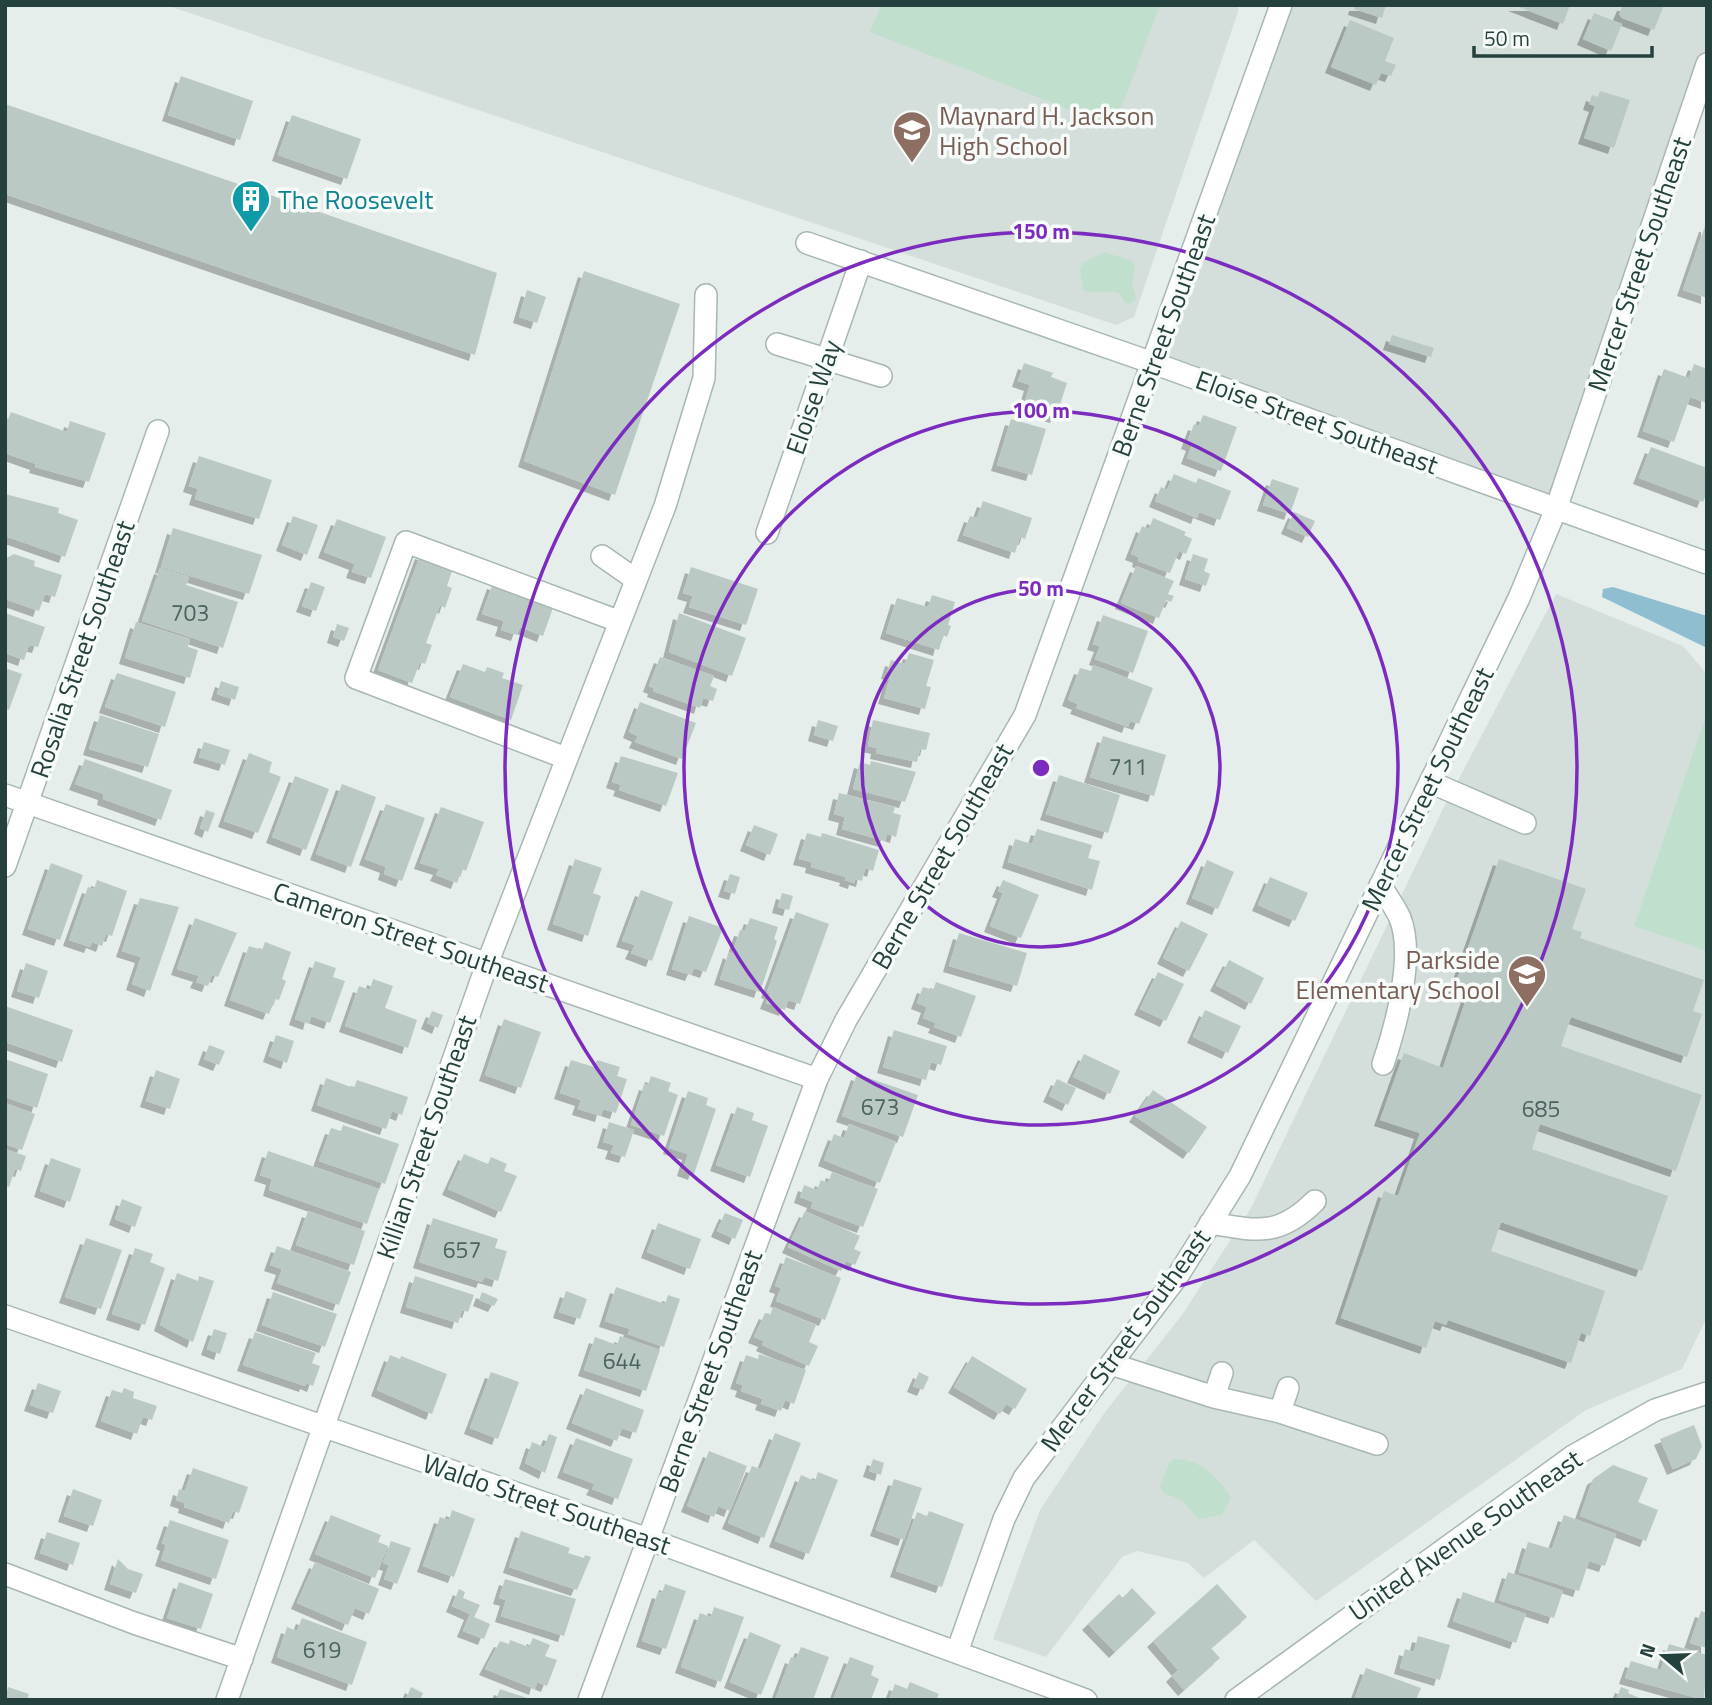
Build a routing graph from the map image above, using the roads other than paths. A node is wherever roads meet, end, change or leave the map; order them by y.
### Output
1 (1281, 5) edge
2 (1707, 64) edge
3 (807, 243) dead end
4 (861, 261) junction
5 (706, 295) dead end
6 (777, 344) dead end
7 (826, 358) junction
8 (1153, 363) junction
9 (880, 376) dead end
10 (158, 431) dead end
11 (1556, 509) junction
12 (767, 533) dead end
13 (602, 556) dead end
14 (1707, 563) edge
15 (635, 579) junction
16 (618, 621) junction
17 (566, 758) junction
18 (1430, 782) junction
19 (5, 795) edge
20 (28, 803) junction
21 (1525, 823) dead end
22 (5, 866) edge
23 (1380, 885) junction
24 (487, 964) junction
25 (1383, 1064) dead end
26 (817, 1079) junction
27 (1315, 1201) dead end
28 (1210, 1223) junction
29 (5, 1317) edge
30 (1111, 1364) junction
31 (1222, 1373) dead end
32 (1288, 1388) dead end
33 (1707, 1393) edge
34 (1214, 1397) junction
35 (1280, 1412) junction
36 (324, 1426) junction
37 (1377, 1444) dead end
38 (648, 1539) junction
39 (5, 1574) edge
40 (957, 1652) junction
41 (242, 1659) junction
42 (227, 1700) edge
43 (589, 1700) edge
44 (1087, 1700) edge
45 (1236, 1700) edge

1 - 8 street, Berne Street Southeast
2 - 11 street, Mercer Street Southeast
3 - 4 street, Eloise Street Southeast
4 - 7 street, Eloise Way
4 - 8 street, Eloise Street Southeast
5 - 15 street, Killian Street Southeast
6 - 7 street
7 - 9 street
7 - 12 street, Eloise Way
8 - 11 street, Eloise Street Southeast
8 - 26 street, Berne Street Southeast
10 - 20 street, Rosalia Street Southeast
11 - 14 street, Eloise Street Southeast
11 - 18 street, Mercer Street Southeast
13 - 15 street
15 - 16 street, Killian Street Southeast
16 - 17 street, Killian Street Southeast
16 - 17 street
17 - 24 street, Killian Street Southeast
18 - 21 street
18 - 23 street, Mercer Street Southeast
19 - 20 street, Cameron Street Southeast
20 - 22 street, Rosalia Street Southeast
20 - 24 street, Cameron Street Southeast
23 - 25 street
23 - 28 street, Mercer Street Southeast
24 - 26 street, Cameron Street Southeast
24 - 36 street, Killian Street Southeast
26 - 38 street, Berne Street Southeast
27 - 28 street
28 - 30 street, Mercer Street Southeast
29 - 36 street, Waldo Street Southeast
30 - 34 street
30 - 40 street, Mercer Street Southeast
31 - 34 street
32 - 35 street
33 - 45 street, United Avenue Southeast
34 - 35 street
35 - 37 street
36 - 38 street, Waldo Street Southeast
36 - 41 street, Killian Street Southeast
38 - 40 street, Waldo Street Southeast
38 - 43 street, Berne Street Southeast
39 - 41 street
40 - 44 street, Waldo Street Southeast
41 - 42 street, Killian Street Southeast

